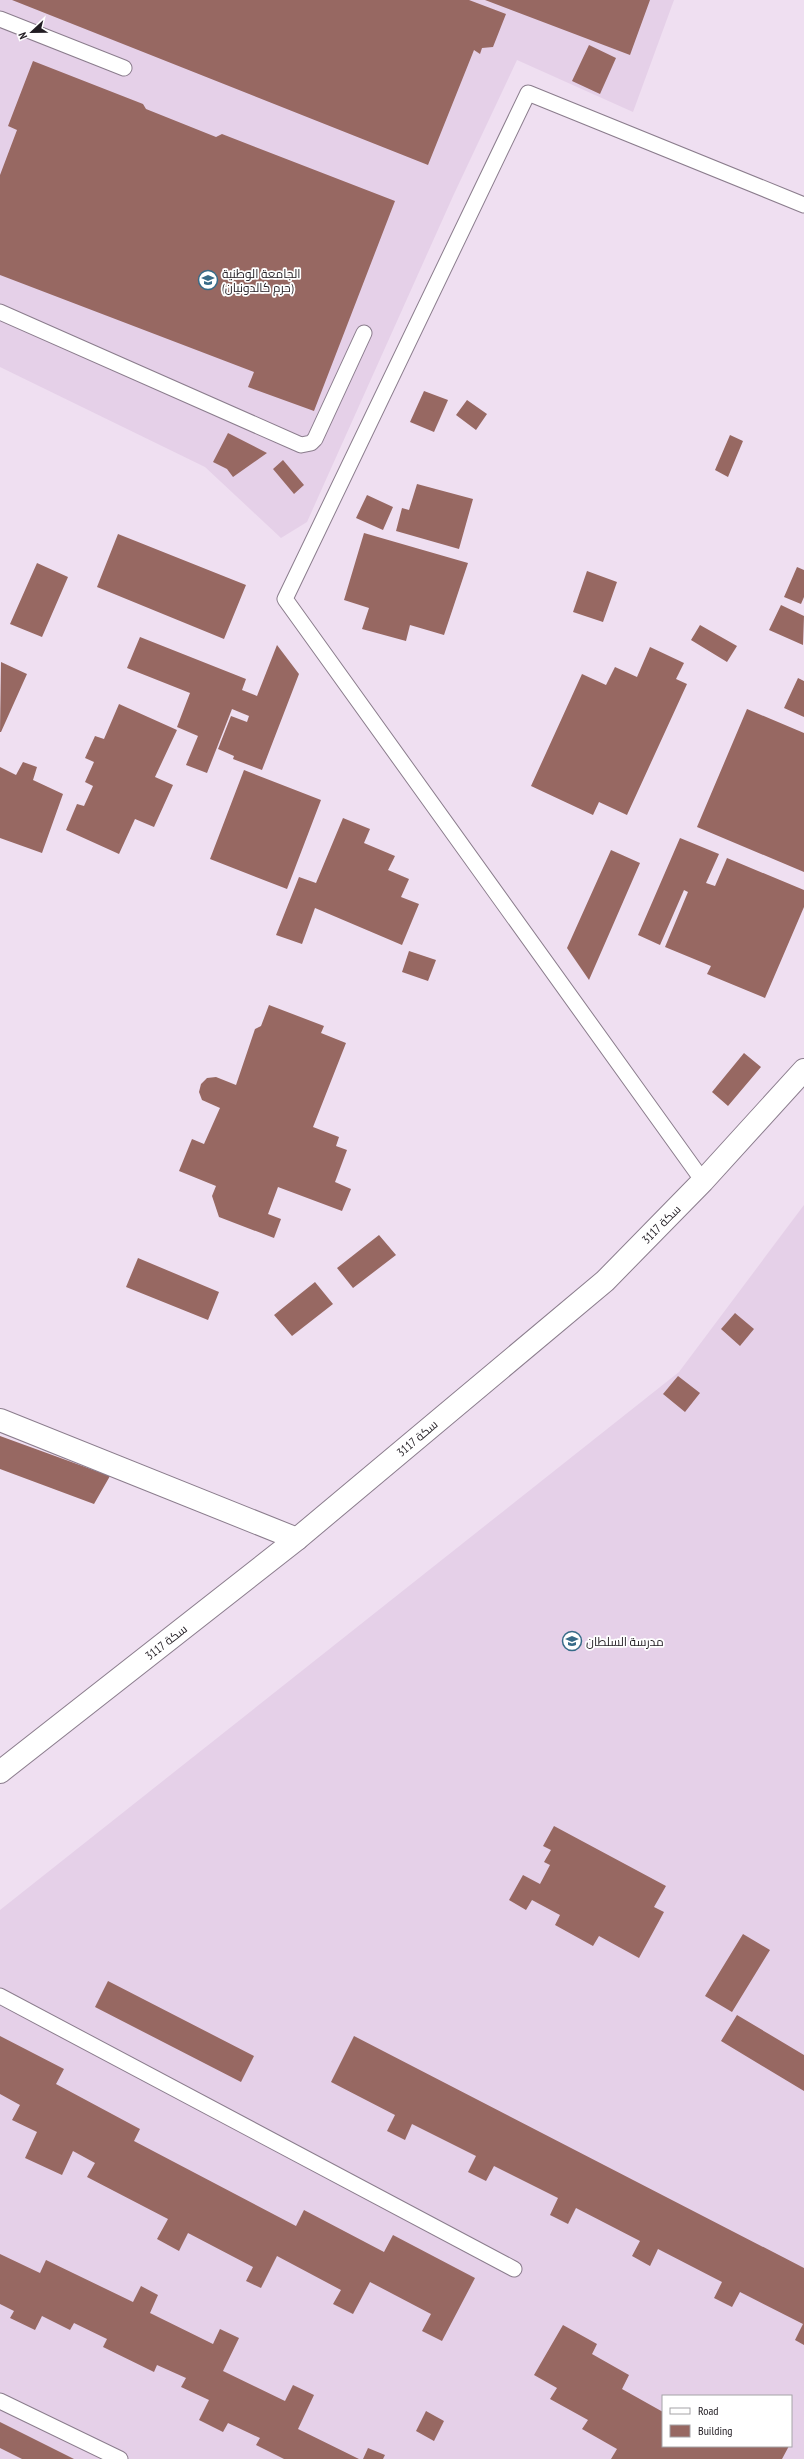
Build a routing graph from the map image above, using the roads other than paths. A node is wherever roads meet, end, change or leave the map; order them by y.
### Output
1 (0, 19) edge
2 (124, 68) dead end
3 (804, 205) edge
4 (0, 312) edge
5 (364, 333) dead end
6 (804, 1070) edge
7 (703, 1182) junction
8 (0, 1420) edge
9 (297, 1539) junction
10 (0, 1772) edge
11 (0, 1996) edge
12 (514, 2269) dead end
13 (0, 2401) edge
14 (120, 2459) edge

1 - 2 lane
3 - 7 lane
4 - 5 lane
6 - 7 street, سكة 3117
7 - 9 street, سكة 3117
8 - 9 street
9 - 10 street, سكة 3117
11 - 12 lane
13 - 14 lane

